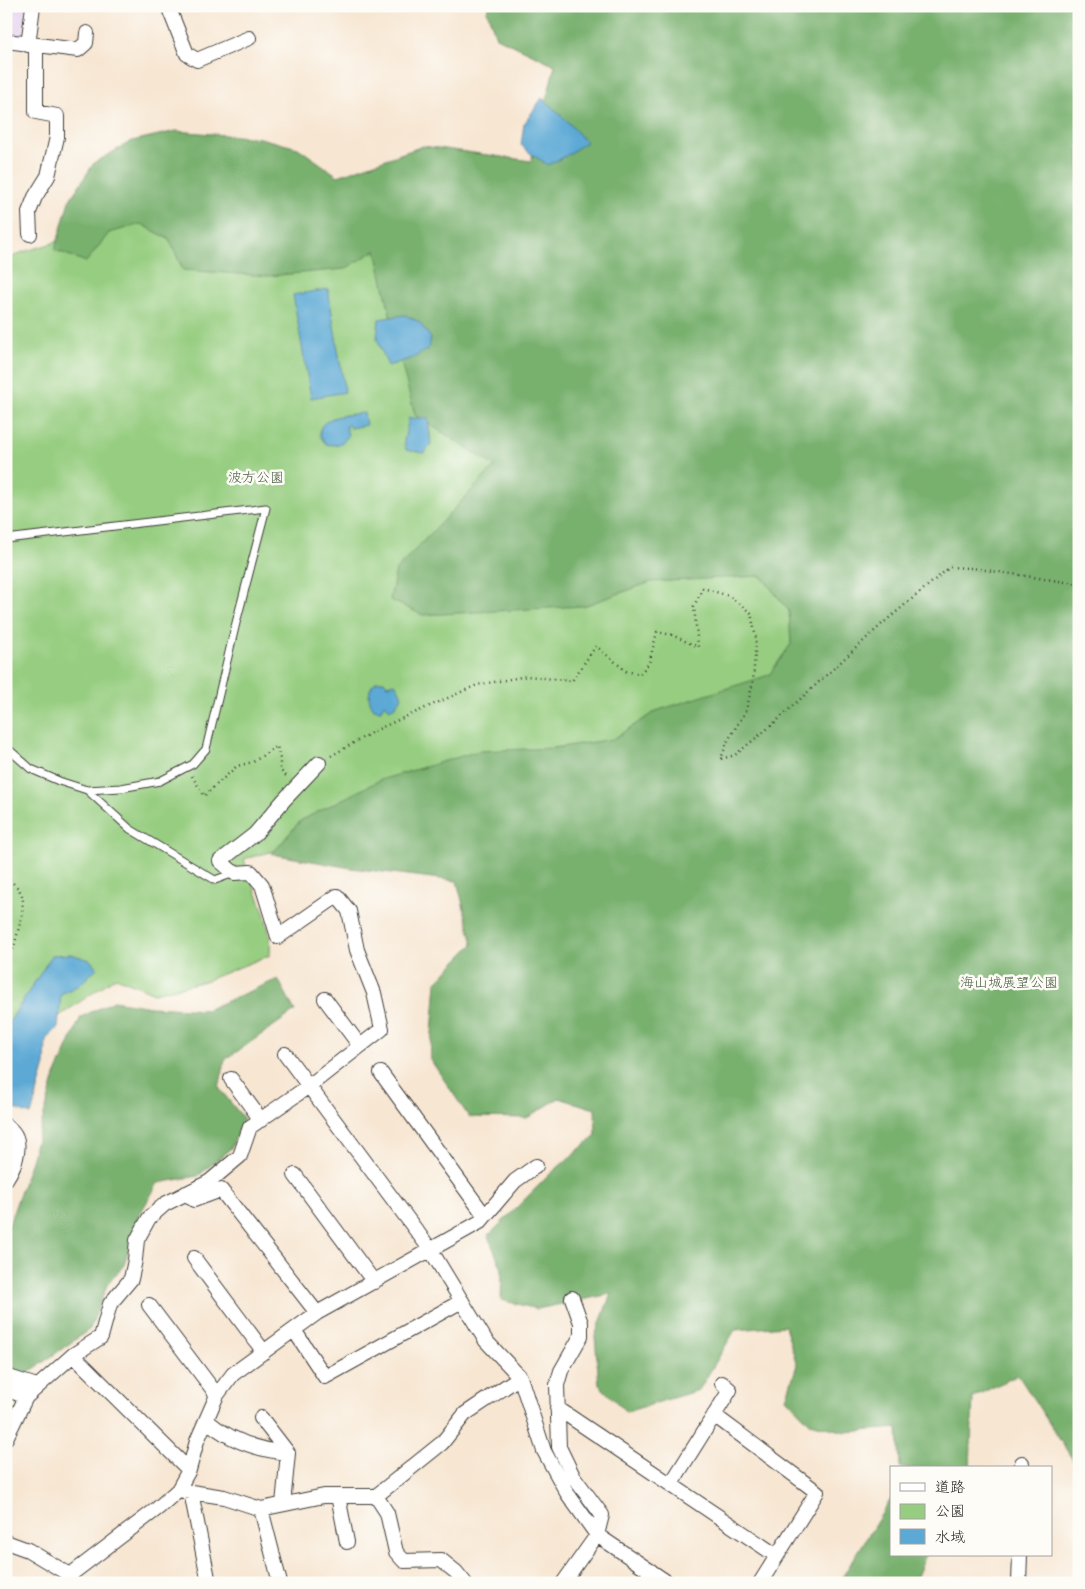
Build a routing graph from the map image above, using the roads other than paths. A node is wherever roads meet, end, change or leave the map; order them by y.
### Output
1 (33, 6) edge
2 (168, 6) edge
3 (87, 33) dead end
4 (249, 38) dead end
5 (6, 42) edge
6 (32, 45) junction
7 (30, 234) dead end
8 (6, 539) edge
9 (6, 747) edge
10 (319, 763) road end
11 (87, 790) junction
12 (234, 873) junction
13 (325, 999) dead end
14 (360, 1046) junction
15 (285, 1054) dead end
16 (381, 1073) dead end
17 (231, 1079) dead end
18 (309, 1086) junction
19 (261, 1120) junction
20 (6, 1126) edge
21 (536, 1166) dead end
22 (296, 1175) dead end
23 (6, 1180) edge
24 (186, 1193) junction
25 (486, 1216) junction
26 (430, 1249) junction
27 (194, 1258) dead end
28 (374, 1282) junction
29 (572, 1298) dead end
30 (462, 1301) junction
31 (149, 1305) dead end
32 (317, 1313) junction
33 (294, 1330) junction
34 (264, 1352) junction
35 (73, 1355) junction
36 (6, 1376) edge
37 (520, 1377) junction
38 (722, 1383) dead end
39 (37, 1386) junction
40 (6, 1389) edge
41 (217, 1395) junction
42 (26, 1397) junction
43 (558, 1408) junction
44 (714, 1415) junction
45 (261, 1418) dead end
46 (206, 1420) junction
47 (6, 1438) edge
48 (288, 1453) junction
49 (188, 1470) junction
50 (671, 1484) junction
51 (185, 1491) junction
52 (338, 1496) junction
53 (376, 1496) junction
54 (283, 1504) junction
55 (262, 1509) junction
56 (597, 1535) junction
57 (6, 1542) edge
58 (347, 1542) dead end
59 (777, 1556) junction
60 (1020, 1556) edge
61 (647, 1577) edge
62 (71, 1579) edge
63 (209, 1583) edge
64 (280, 1583) edge
65 (465, 1583) edge
66 (563, 1583) edge
67 (668, 1583) edge
68 (760, 1583) edge
69 (1019, 1583) edge

1 - 6 street
2 - 4 street
3 - 6 street
5 - 6 street
6 - 7 street
8 - 11 lane
9 - 11 lane
10 - 12 street
11 - 12 lane
12 - 14 street
13 - 14 street
14 - 18 street
15 - 18 street
16 - 25 street
17 - 19 street
18 - 19 street
18 - 26 street
19 - 24 street
20 - 23 street
21 - 25 street
22 - 28 street
24 - 32 street
24 - 35 street
25 - 26 street
26 - 28 street
26 - 30 street
27 - 34 street
28 - 32 street
29 - 43 street
30 - 33 street
30 - 37 street
31 - 41 street
32 - 33 street
33 - 34 street
34 - 41 street
35 - 39 street
35 - 49 street
36 - 39 street
37 - 53 street
37 - 56 street
38 - 44 street
39 - 42 street
40 - 42 street
41 - 46 street
42 - 47 street
43 - 50 street
43 - 56 street
44 - 50 street
44 - 59 street
45 - 48 street
46 - 48 street
46 - 49 street
48 - 54 street
49 - 51 street
50 - 59 street
51 - 55 street
51 - 62 street
51 - 63 street
52 - 53 street
52 - 54 street
52 - 58 street
53 - 65 street
54 - 55 street
55 - 64 street
56 - 61 street
56 - 66 street
57 - 62 street
59 - 68 street
60 - 69 street
61 - 67 street

